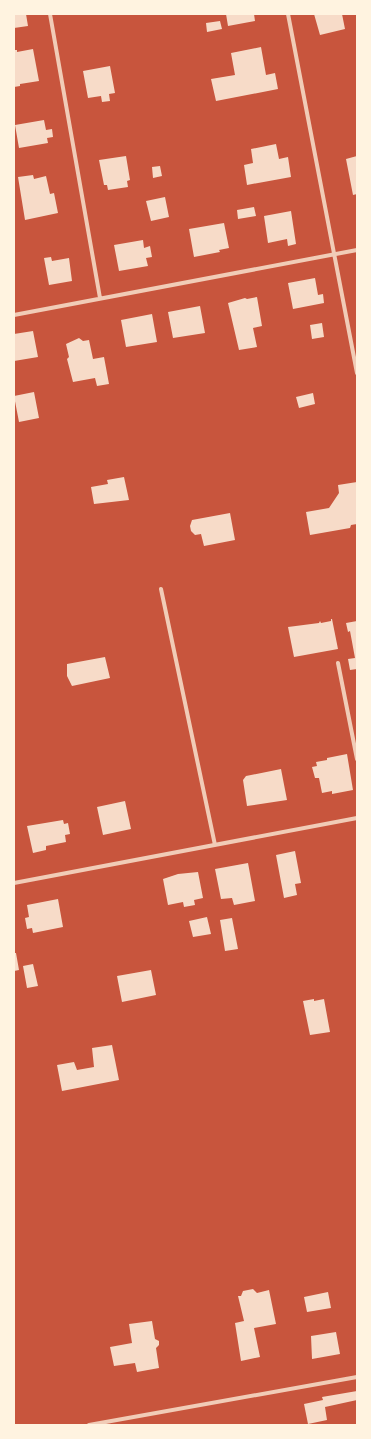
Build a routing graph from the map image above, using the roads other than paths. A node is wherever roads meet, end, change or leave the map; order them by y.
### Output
1 (50, 14) edge
2 (288, 14) edge
3 (357, 250) edge
4 (334, 255) junction
5 (100, 298) junction
6 (14, 315) edge
7 (357, 373) edge
8 (161, 588) dead end
9 (338, 663) dead end
10 (357, 759) edge
11 (357, 818) edge
12 (214, 845) junction
13 (14, 883) edge
14 (357, 1377) edge
15 (89, 1425) edge

1 - 5 street
2 - 4 street
3 - 4 street
4 - 5 street
4 - 7 street
5 - 6 street
8 - 12 street
9 - 10 street
11 - 12 street
12 - 13 street
14 - 15 street

